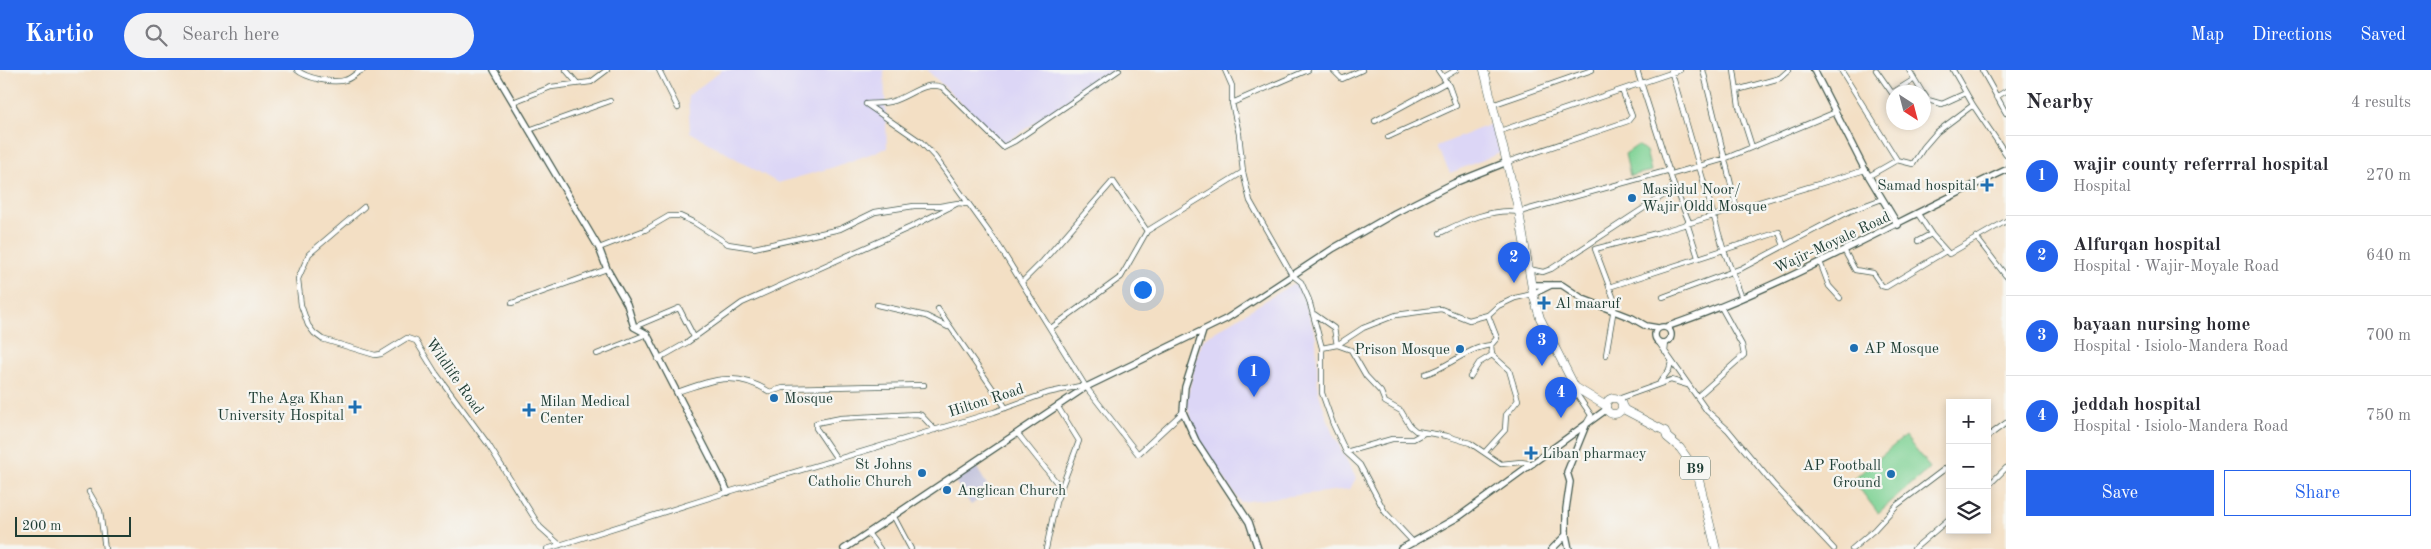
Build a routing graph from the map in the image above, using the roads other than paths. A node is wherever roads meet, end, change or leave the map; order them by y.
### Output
1 (297, 70) edge
2 (363, 70) edge
3 (494, 70) edge
4 (566, 70) edge
5 (607, 70) edge
6 (659, 70) edge
7 (1119, 70) edge
8 (1308, 70) edge
9 (1333, 70) edge
10 (1362, 70) edge
11 (1438, 70) edge
12 (1456, 70) edge
13 (1484, 70) edge
14 (1592, 70) edge
15 (1637, 70) edge
16 (1680, 70) edge
17 (1703, 70) edge
18 (1734, 70) edge
19 (1790, 70) edge
20 (1814, 70) edge
21 (1842, 70) edge
22 (1876, 70) edge
23 (1909, 70) edge
24 (1953, 70) edge
25 (1982, 70) edge
26 (1227, 71) edge
27 (1671, 71) edge
28 (1444, 77) junction
29 (1913, 80) junction
30 (1446, 82) junction
31 (1639, 83) junction
32 (576, 84) junction
33 (1917, 85) edge
34 (1622, 90) junction
35 (1738, 90) junction
36 (2006, 91) edge
37 (1966, 92) junction
38 (1996, 97) junction
39 (610, 101) dead end
40 (1931, 101) edge
41 (513, 102) junction
42 (1232, 103) junction
43 (1492, 105) junction
44 (1973, 105) junction
45 (678, 108) dead end
46 (1836, 112) junction
47 (2006, 113) edge
48 (1375, 121) dead end
49 (529, 130) junction
50 (1500, 131) junction
51 (1388, 137) dead end
52 (1752, 147) junction
53 (2006, 154) edge
54 (1724, 159) junction
55 (1897, 160) junction
56 (1506, 162) junction
57 (1700, 166) junction
58 (1865, 170) junction
59 (2006, 170) edge
60 (1243, 172) junction
61 (1671, 172) junction
62 (1869, 176) junction
63 (1674, 186) junction
64 (1882, 200) junction
65 (958, 203) junction
66 (967, 204) junction
67 (364, 207) dead end
68 (1737, 209) junction
69 (1519, 212) junction
70 (1918, 214) junction
71 (1714, 216) junction
72 (2006, 221) edge
73 (1688, 223) junction
74 (1898, 224) junction
75 (1147, 230) junction
76 (1440, 233) dead end
77 (1931, 234) junction
78 (1976, 237) junction
79 (1918, 241) dead end
80 (1593, 243) junction
81 (1784, 246) junction
82 (599, 248) junction
83 (1723, 248) junction
84 (1595, 249) junction
85 (1844, 250) junction
86 (1946, 252) junction
87 (1698, 257) junction
88 (1820, 262) junction
89 (607, 269) junction
90 (1529, 269) junction
91 (1731, 272) junction
92 (1292, 275) junction
93 (2006, 276) edge
94 (1022, 282) junction
95 (1532, 285) junction
96 (1551, 286) junction
97 (1609, 287) junction
98 (1533, 294) junction
99 (1662, 297) dead end
100 (1742, 298) junction
101 (1840, 298) dead end
102 (512, 303) dead end
103 (877, 305) dead end
104 (1721, 307) junction
105 (938, 309) dead end
106 (1614, 311) junction
107 (1312, 312) junction
108 (1488, 316) junction
109 (1681, 322) junction
110 (1646, 326) junction
111 (634, 327) junction
112 (1666, 327) junction
113 (1051, 328) junction
114 (1658, 328) junction
115 (952, 331) junction
116 (1203, 331) junction
117 (647, 334) junction
118 (1670, 336) junction
119 (694, 337) junction
120 (1656, 338) junction
121 (1666, 342) junction
122 (1338, 345) junction
123 (1491, 345) junction
124 (1322, 348) junction
125 (1665, 352) junction
126 (597, 354) dead end
127 (1492, 355) junction
128 (1606, 355) dead end
129 (658, 359) junction
130 (1671, 362) junction
131 (1425, 374) dead end
132 (1470, 377) dead end
133 (1659, 383) junction
134 (924, 384) dead end
135 (1689, 386) junction
136 (1086, 387) junction
137 (1578, 391) junction
138 (677, 392) junction
139 (1698, 396) junction
140 (1614, 406) junction
141 (1058, 407) junction
142 (1006, 408) junction
143 (1183, 412) junction
144 (2006, 423) edge
145 (1586, 425) junction
146 (935, 430) junction
147 (1425, 433) junction
148 (1018, 434) junction
149 (1991, 434) edge
150 (1346, 452) junction
151 (1485, 452) junction
152 (837, 459) junction
153 (1533, 464) junction
154 (1946, 468) edge
155 (2006, 468) edge
156 (1991, 484) edge
157 (1061, 488) junction
158 (89, 492) dead end
159 (728, 492) junction
160 (894, 517) junction
161 (1946, 521) edge
162 (868, 533) junction
163 (1566, 535) junction
164 (1414, 543) junction
165 (560, 545) junction
166 (105, 549) edge
167 (548, 549) edge
168 (844, 549) edge
169 (880, 549) edge
170 (911, 549) edge
171 (1046, 549) edge
172 (1258, 549) edge
173 (1401, 549) edge
174 (1552, 549) edge
175 (1569, 549) edge
176 (1716, 549) edge
177 (1834, 549) edge
178 (1852, 549) edge
179 (1914, 549) edge

1 - 2 street
3 - 41 street
4 - 32 street
5 - 32 street
6 - 45 street
7 - 66 street
8 - 42 street
9 - 10 street
11 - 28 street
12 - 28 street
13 - 43 highway
14 - 43 street
15 - 31 street
16 - 27 street
17 - 54 street
18 - 35 street
19 - 35 street
20 - 46 street
21 - 55 street
22 - 29 street
23 - 29 street
24 - 37 street
25 - 38 street
26 - 42 street
27 - 31 street
27 - 57 street
28 - 30 street
29 - 33 street
30 - 48 street
30 - 51 street
31 - 34 street
31 - 61 street
32 - 41 street
34 - 50 street
34 - 56 street
35 - 52 street
36 - 38 street
37 - 40 street
37 - 44 street
38 - 47 street
39 - 49 street
41 - 49 street
42 - 60 street
43 - 50 highway
44 - 53 street
44 - 55 street
46 - 52 street
46 - 58 street
49 - 82 street
50 - 56 highway
52 - 54 street
54 - 57 street
54 - 68 street
55 - 62 street
56 - 69 highway
56 - 92 street
57 - 61 street
57 - 71 street
58 - 62 street
58 - 68 street
59 - 70 street, Wajir-Moyale Road
60 - 75 street
60 - 92 street
61 - 63 street
61 - 69 street
62 - 64 street
63 - 73 street
63 - 80 street
64 - 74 street
64 - 81 street
65 - 66 street
65 - 82 street
65 - 119 street
66 - 94 street
67 - 165 street, Wildlife Road
68 - 71 street
69 - 76 street
69 - 90 highway
70 - 74 street, Wajir-Moyale Road
70 - 77 street
71 - 73 street
71 - 83 street
72 - 78 street
73 - 84 street
73 - 87 street
74 - 85 street, Wajir-Moyale Road
75 - 94 street
75 - 113 street
77 - 79 street
77 - 86 street
78 - 86 street
78 - 93 street
80 - 84 street
80 - 90 street
81 - 83 street
81 - 91 street
82 - 89 street
83 - 87 street
83 - 91 street
84 - 97 street
85 - 86 street
85 - 88 street, Wajir-Moyale Road
87 - 97 street
88 - 100 street, Wajir-Moyale Road
88 - 101 street
89 - 102 street
89 - 111 street
90 - 95 highway
91 - 99 street
91 - 100 street
92 - 107 street
92 - 116 street
94 - 113 street
95 - 96 street
95 - 98 highway
96 - 98 street
96 - 106 street
97 - 106 street
98 - 108 street
98 - 137 highway
100 - 104 street, Wajir-Moyale Road
103 - 115 street
104 - 109 street, Wajir-Moyale Road
104 - 139 street
105 - 115 street
106 - 110 street
106 - 128 street
107 - 122 street
107 - 124 street
108 - 122 street
108 - 123 street
109 - 112 street, Wajir-Moyale Road
109 - 118 street
110 - 114 street
110 - 120 street
111 - 117 street
111 - 119 street
112 - 114 street
112 - 118 street
113 - 136 street
114 - 120 street
115 - 142 street
116 - 136 street
116 - 143 street
117 - 126 street
117 - 129 street
118 - 121 street
119 - 129 street
120 - 121 street
120 - 125 street
121 - 125 street
122 - 124 street
122 - 147 street
123 - 127 street
123 - 131 street
124 - 150 street
125 - 130 street
127 - 132 street
127 - 151 street
129 - 138 street
130 - 133 street
130 - 135 street
133 - 135 street
133 - 140 street
134 - 138 street
135 - 139 street
136 - 141 street
136 - 142 street, Hilton Road
136 - 143 street
137 - 140 highway, B9
137 - 145 street
138 - 159 street
139 - 177 street
140 - 145 street
140 - 176 highway, B9
141 - 148 street
141 - 157 street
142 - 146 street, Hilton Road
143 - 172 street
144 - 149 street
145 - 153 street
145 - 163 street
146 - 152 street, Hilton Road
146 - 152 street
147 - 150 street
147 - 151 street
148 - 157 street
148 - 160 street
150 - 164 street
151 - 153 street
152 - 159 street, Hilton Road
153 - 164 street
154 - 178 street
155 - 156 street
157 - 171 street
158 - 166 street
159 - 165 street, Hilton Road
160 - 162 street
160 - 170 street
161 - 179 street
162 - 168 street
162 - 169 street
163 - 174 street
163 - 175 street
164 - 173 street
165 - 167 street, Hilton Road

